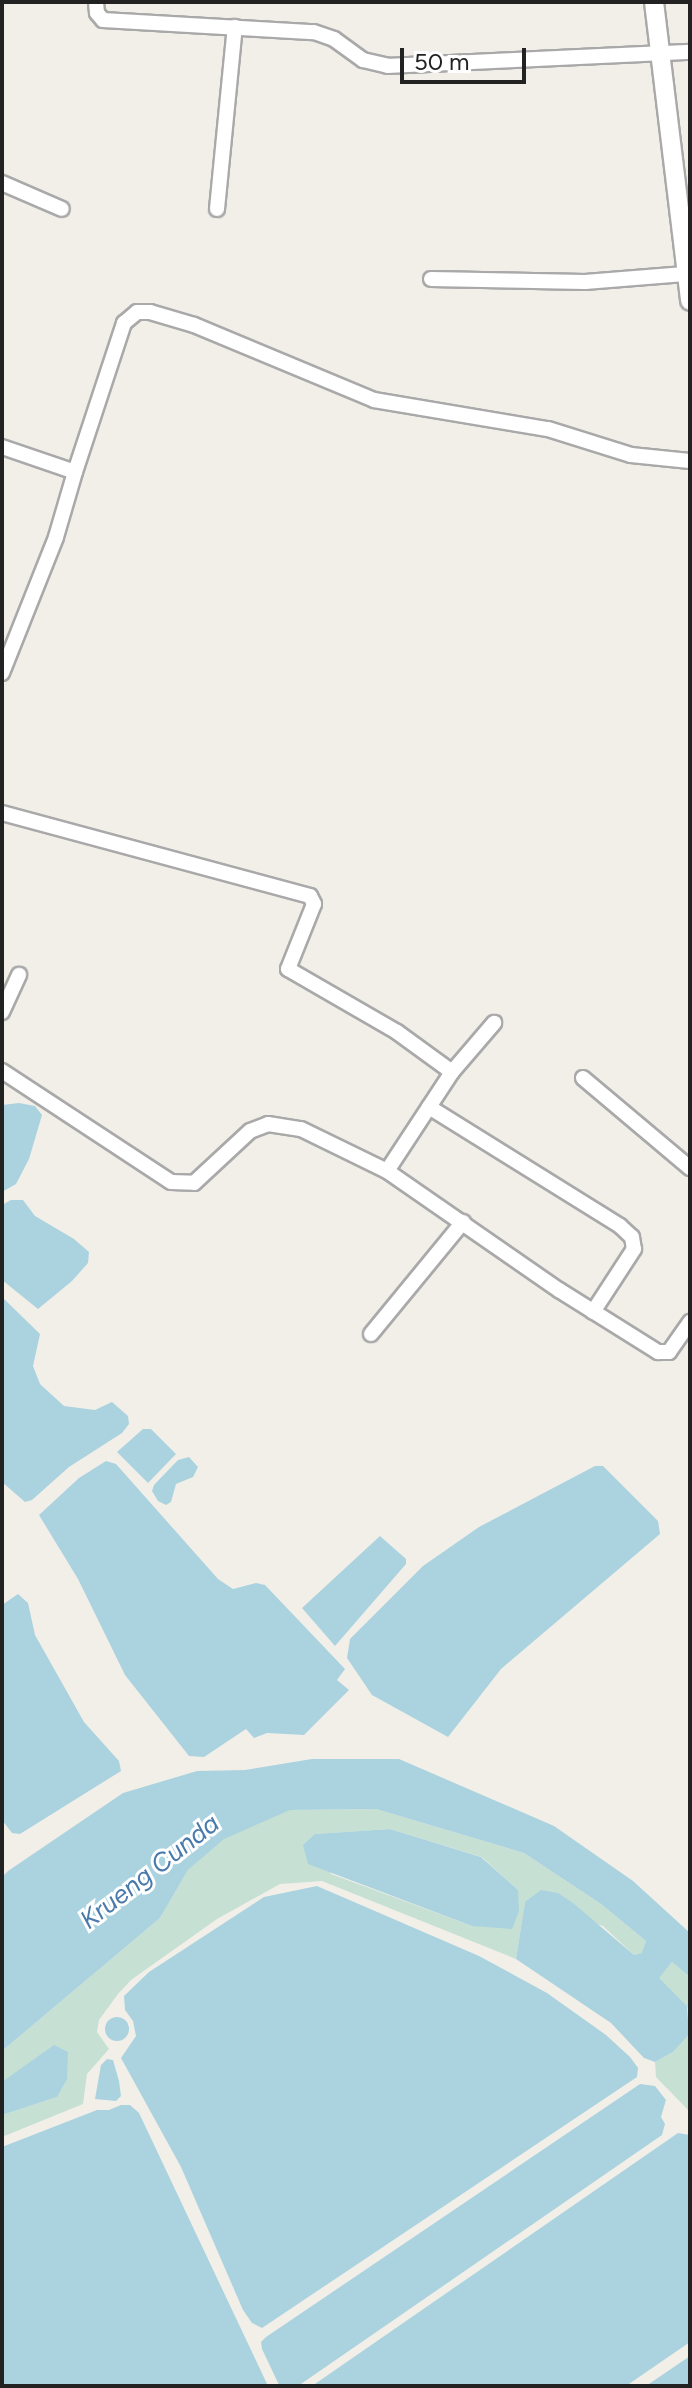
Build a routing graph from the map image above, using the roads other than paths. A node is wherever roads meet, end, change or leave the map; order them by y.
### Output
1 (96, 2) edge
2 (654, 2) edge
3 (235, 27) junction
4 (660, 51) junction
5 (690, 52) edge
6 (2, 183) edge
7 (62, 209) dead end
8 (217, 209) dead end
9 (685, 216) edge
10 (685, 274) junction
11 (431, 279) dead end
12 (690, 301) edge
13 (2, 447) edge
14 (690, 461) edge
15 (75, 472) junction
16 (2, 673) edge
17 (2, 813) edge
18 (19, 975) dead end
19 (2, 1012) edge
20 (494, 1023) dead end
21 (2, 1071) edge
22 (452, 1072) junction
23 (583, 1078) dead end
24 (429, 1107) junction
25 (690, 1168) edge
26 (387, 1171) junction
27 (463, 1222) junction
28 (593, 1312) junction
29 (690, 1322) edge
30 (371, 1334) dead end

1 - 3 street
2 - 4 street
3 - 4 street
3 - 8 street
4 - 5 street
4 - 9 street
6 - 7 street
9 - 10 street
10 - 11 street
10 - 12 street
13 - 15 street
14 - 15 street
15 - 16 street
17 - 22 street
18 - 19 street
20 - 22 street
21 - 26 street
22 - 24 street
23 - 25 street
24 - 26 street
24 - 28 street
26 - 27 street
27 - 28 street
27 - 30 street
28 - 29 street

